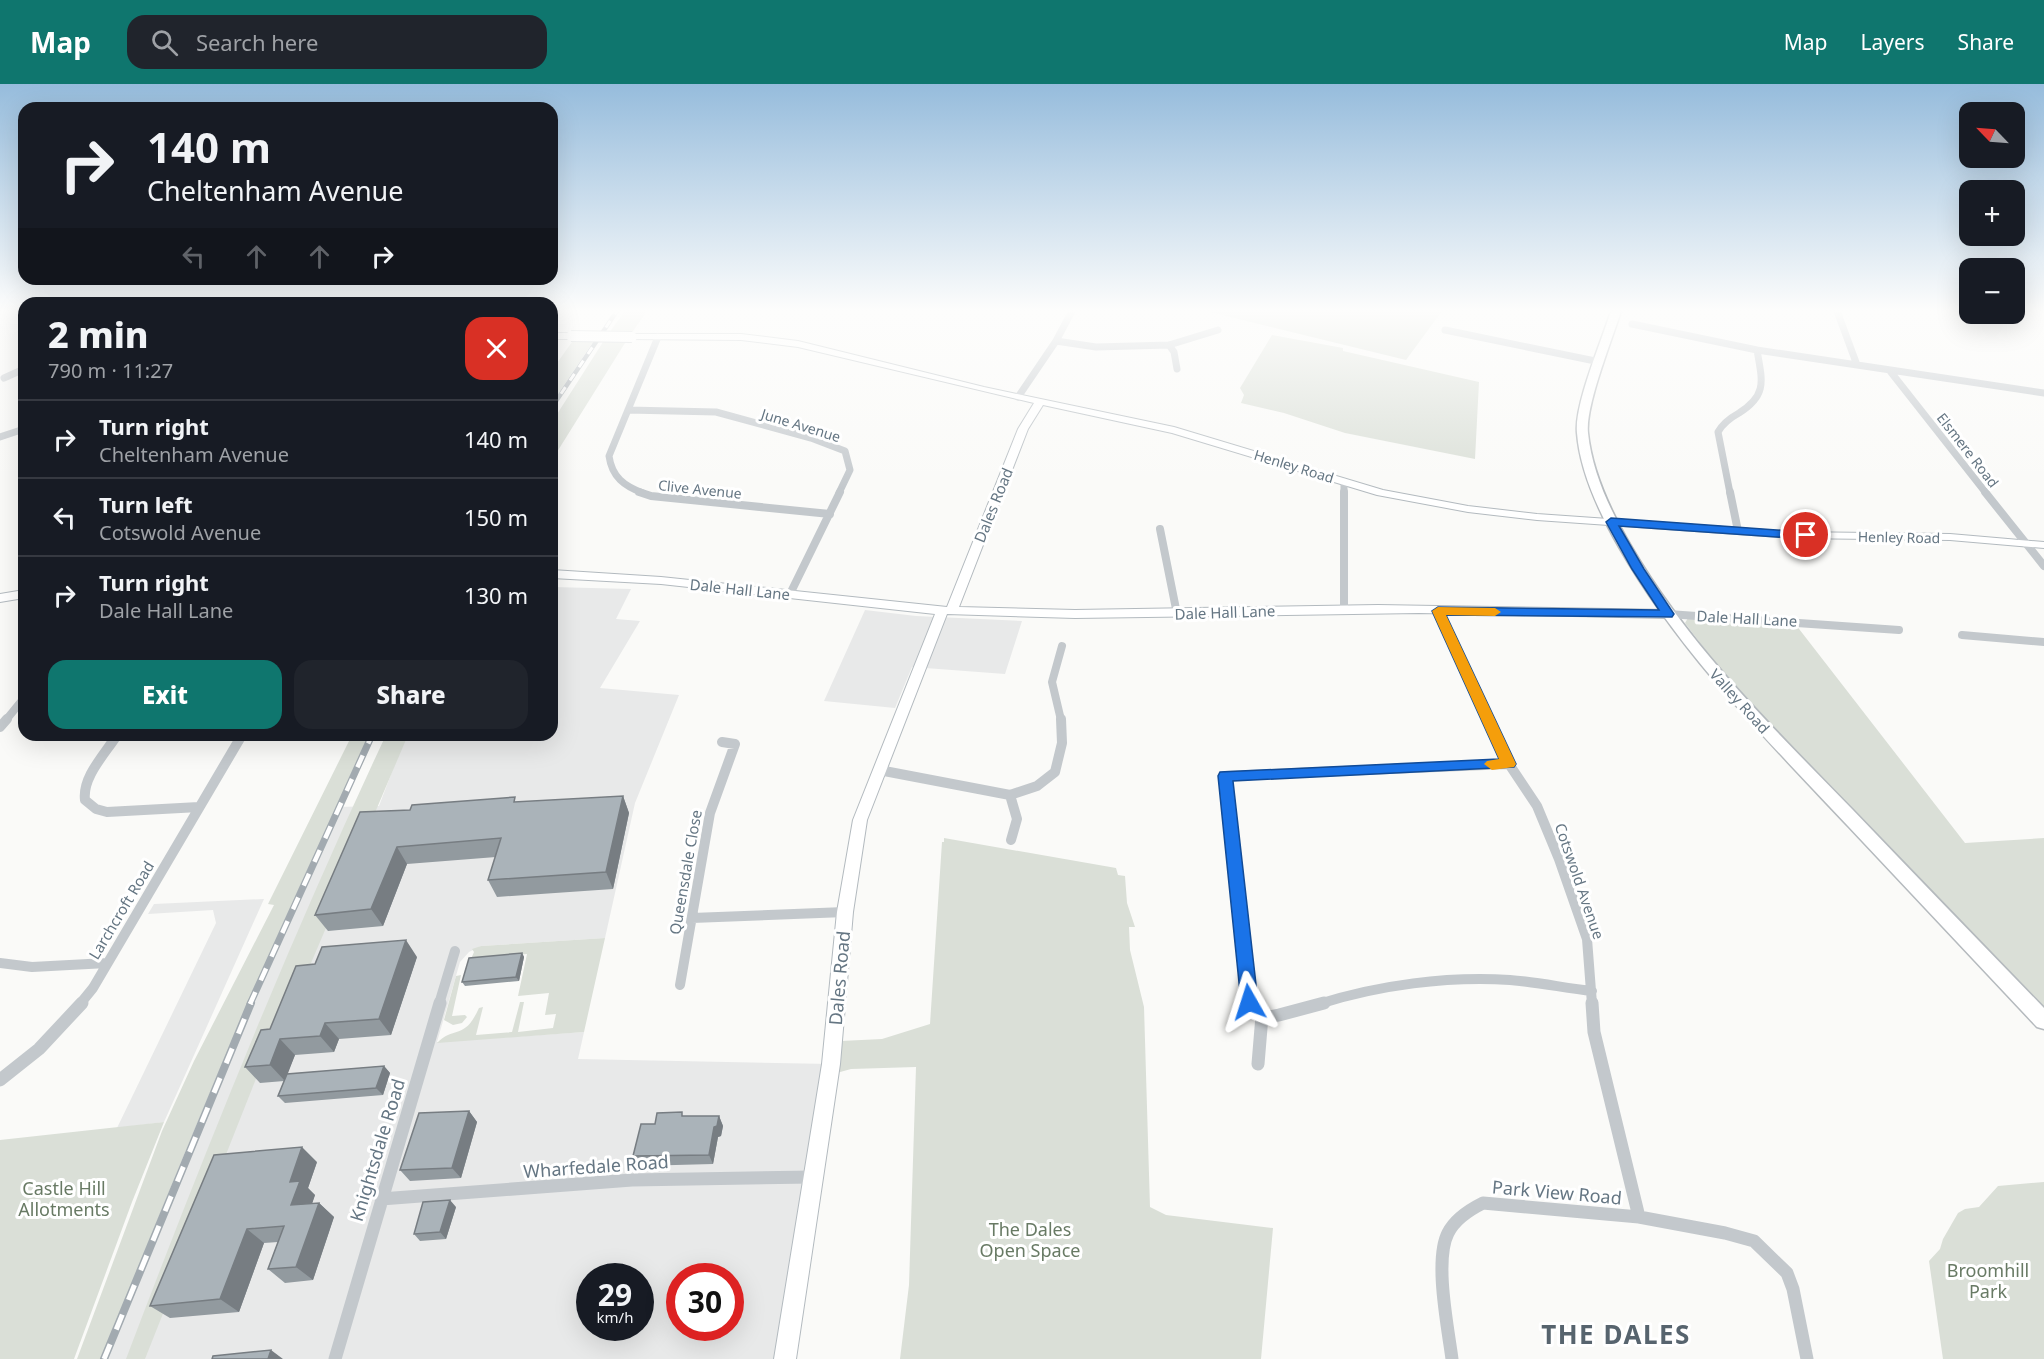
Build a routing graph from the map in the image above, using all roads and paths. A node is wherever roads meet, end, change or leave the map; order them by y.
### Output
1 (644, 370) edge
2 (906, 370) edge
3 (1036, 370) edge
4 (1597, 370) edge
5 (1759, 370) edge
6 (1890, 371) joint
7 (18, 372) edge
8 (4, 378) dead end
9 (2044, 393) edge
10 (1018, 397) junction
11 (1040, 402) junction
12 (628, 410) junction
13 (18, 431) edge
14 (0, 437) edge
15 (1344, 482) junction
16 (830, 514) junction
17 (1611, 522) junction
18 (1160, 529) dead end
19 (1738, 531) junction
20 (2026, 543) junction
21 (2044, 545) edge
22 (2044, 566) edge
23 (558, 574) edge
24 (790, 594) junction
25 (18, 595) edge
26 (0, 598) edge
27 (1344, 609) junction
28 (947, 610) junction
29 (1438, 611) junction
30 (1177, 614) junction
31 (1668, 614) junction
32 (1899, 630) dead end
33 (1962, 634) dead end
34 (2044, 642) edge
35 (1062, 646) dead end
36 (18, 705) edge
37 (0, 727) edge
38 (113, 741) edge
39 (238, 741) edge
40 (722, 742) dead end
41 (1509, 764) junction
42 (879, 770) junction
43 (1010, 795) junction
44 (199, 807) junction
45 (1011, 840) dead end
46 (845, 912) junction
47 (692, 918) junction
48 (454, 951) dead end
49 (0, 963) edge
50 (107, 963) junction
51 (680, 985) dead end
52 (1592, 991) junction
53 (1262, 1016) junction
54 (2044, 1021) edge
55 (1258, 1064) dead end
56 (0, 1080) edge
57 (813, 1177) junction
58 (381, 1199) junction
59 (1639, 1217) junction
60 (334, 1359) edge
61 (785, 1359) edge
62 (1452, 1359) edge
63 (1807, 1359) edge

1 - 12 street, Clive Avenue
2 - 10 street, Henley Road
3 - 10 street
4 - 17 main road, Valley Road
5 - 19 street
6 - 9 street
6 - 20 street, Elsmere Road
7 - 8 street
10 - 11 street, Henley Road
11 - 15 street, Henley Road
11 - 28 street, Dales Road
12 - 16 street, June Avenue
12 - 16 street, Clive Avenue
13 - 14 street
15 - 17 street, Henley Road
15 - 27 street
16 - 24 street, June Avenue
17 - 19 street, Henley Road
17 - 31 main road, Valley Road
18 - 30 street
19 - 20 street, Henley Road
20 - 21 street, Henley Road
20 - 22 street, Elsmere Road
23 - 24 street, Dale Hall Lane
24 - 28 street, Dale Hall Lane
25 - 26 street
27 - 29 street, Dale Hall Lane
27 - 30 street, Dale Hall Lane
28 - 30 street, Dale Hall Lane
28 - 42 street, Dales Road
29 - 31 street, Dale Hall Lane
29 - 41 street, Cotswold Avenue
31 - 32 street, Dale Hall Lane
31 - 54 main road, Valley Road
33 - 34 street
35 - 43 street
36 - 37 street
38 - 44 street
39 - 44 street, Larchcroft Road
40 - 47 street, Queensdale Close
41 - 52 street, Cotswold Avenue
41 - 53 street
42 - 43 street
42 - 46 street, Dales Road
43 - 45 street
44 - 50 street, Larchcroft Road
46 - 47 street
46 - 57 street, Dales Road
47 - 51 street, Queensdale Close
48 - 58 street, Knightsdale Road
49 - 50 street
50 - 56 street, Larchcroft Road
52 - 53 street
52 - 59 street, Cotswold Avenue
53 - 55 street
57 - 58 street, Wharfedale Road
57 - 61 street, Dales Road
58 - 60 street, Knightsdale Road
59 - 62 street, Park View Road
59 - 63 street, Park View Road

